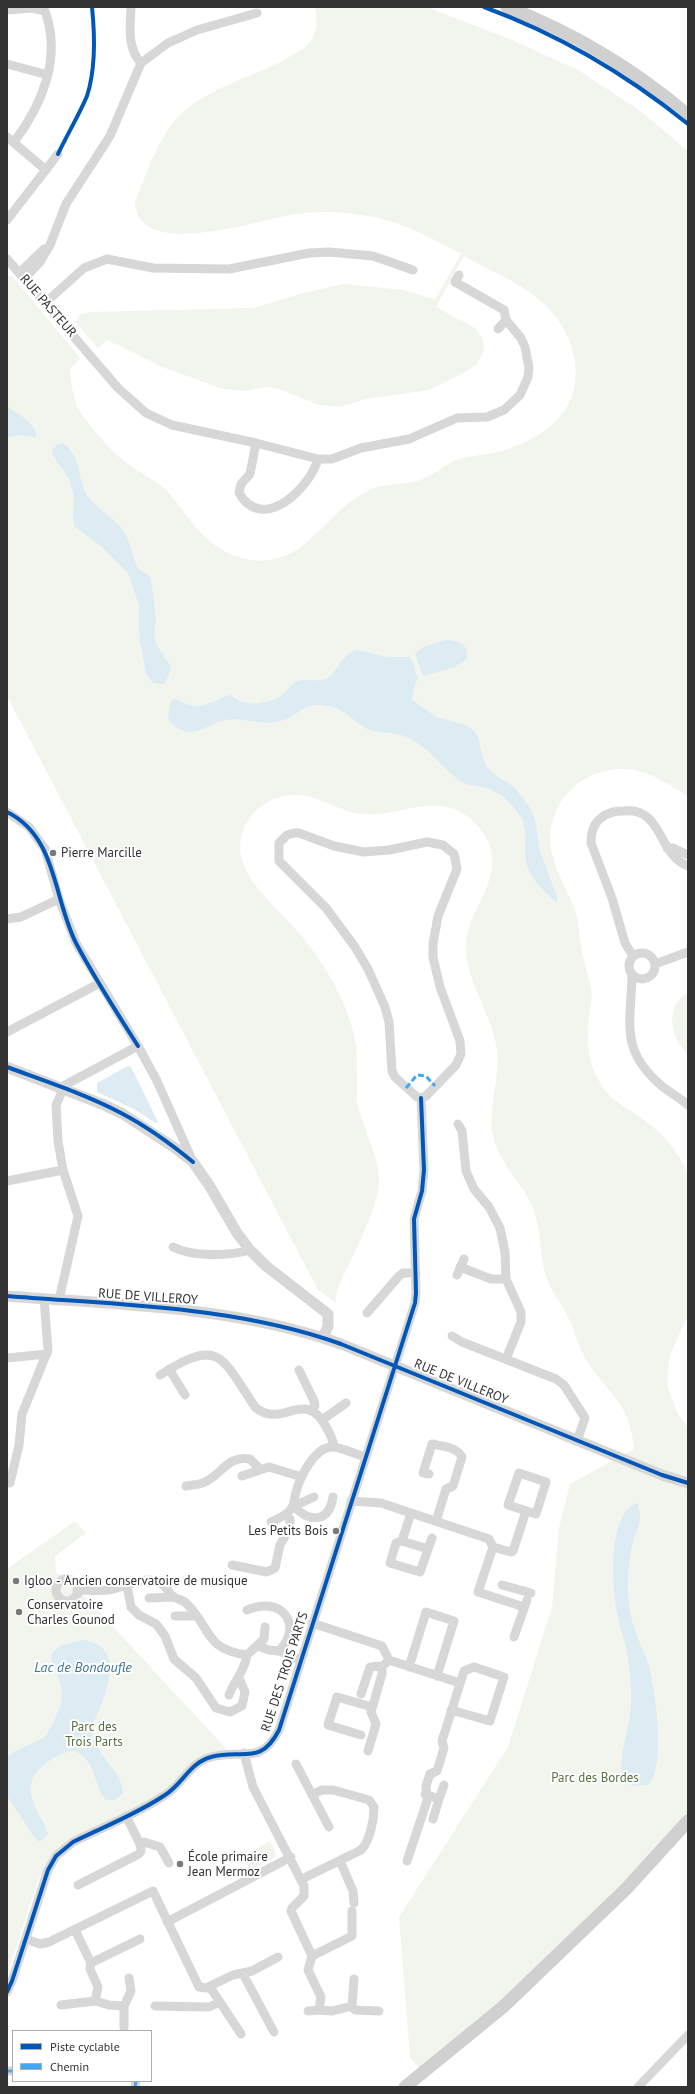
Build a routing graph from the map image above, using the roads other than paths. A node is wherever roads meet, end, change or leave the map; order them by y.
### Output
1 (131, 7) edge
2 (507, 7) edge
3 (7, 10) edge
4 (257, 13) dead end
5 (142, 63) junction
6 (7, 64) edge
7 (48, 76) junction
8 (688, 115) edge
9 (10, 140) edge
10 (58, 154) dead end
11 (46, 170) junction
12 (7, 220) edge
13 (7, 259) edge
14 (413, 270) dead end
15 (459, 275) dead end
16 (22, 276) junction
17 (44, 303) junction
18 (506, 320) junction
19 (498, 329) dead end
20 (256, 442) junction
21 (318, 459) junction
22 (7, 812) edge
23 (667, 848) junction
24 (688, 855) edge
25 (688, 866) edge
26 (59, 899) junction
27 (7, 919) edge
28 (688, 952) edge
29 (633, 956) junction
30 (655, 964) junction
31 (632, 975) junction
32 (644, 979) junction
33 (100, 983) junction
34 (632, 1002) junction
35 (7, 1032) edge
36 (138, 1046) junction
37 (7, 1067) edge
38 (62, 1088) junction
39 (422, 1098) junction
40 (688, 1105) edge
41 (458, 1124) dead end
42 (193, 1162) junction
43 (63, 1170) junction
44 (7, 1181) edge
45 (173, 1247) dead end
46 (250, 1250) junction
47 (460, 1267) dead end
48 (416, 1273) junction
49 (506, 1279) junction
50 (7, 1296) edge
51 (44, 1299) junction
52 (59, 1300) junction
53 (367, 1313) dead end
54 (452, 1336) dead end
55 (323, 1338) junction
56 (47, 1354) junction
57 (7, 1358) edge
58 (506, 1359) junction
59 (395, 1366) junction
60 (170, 1369) junction
61 (299, 1370) dead end
62 (160, 1375) dead end
63 (185, 1395) dead end
64 (346, 1403) dead end
65 (311, 1410) junction
66 (322, 1420) junction
67 (577, 1441) junction
68 (334, 1447) junction
69 (365, 1457) junction
70 (260, 1469) junction
71 (429, 1474) dead end
72 (242, 1476) dead end
73 (302, 1477) junction
74 (10, 1483) dead end
75 (688, 1483) edge
76 (186, 1486) dead end
77 (314, 1497) dead end
78 (333, 1497) dead end
79 (351, 1501) junction
80 (294, 1506) junction
81 (526, 1511) junction
82 (411, 1513) junction
83 (286, 1516) junction
84 (436, 1521) junction
85 (271, 1522) dead end
86 (432, 1538) dead end
87 (402, 1542) junction
88 (493, 1548) junction
89 (428, 1549) junction
90 (232, 1565) dead end
91 (502, 1585) dead end
92 (127, 1586) junction
93 (77, 1590) dead end
94 (518, 1590) junction
95 (174, 1597) junction
96 (149, 1598) dead end
97 (527, 1600) junction
98 (513, 1603) junction
99 (247, 1610) dead end
100 (175, 1616) dead end
101 (196, 1616) junction
102 (312, 1623) junction
103 (265, 1627) dead end
104 (514, 1637) dead end
105 (258, 1646) junction
106 (279, 1651) junction
107 (247, 1655) junction
108 (300, 1660) junction
109 (385, 1663) junction
110 (409, 1667) junction
111 (437, 1676) junction
112 (239, 1678) junction
113 (460, 1683) junction
114 (229, 1694) dead end
115 (361, 1694) dead end
116 (372, 1707) junction
117 (452, 1710) junction
118 (361, 1735) dead end
119 (368, 1751) dead end
120 (244, 1754) junction
121 (296, 1764) dead end
122 (444, 1785) dead end
123 (425, 1794) junction
124 (312, 1795) junction
125 (439, 1799) junction
126 (126, 1816) junction
127 (433, 1819) dead end
128 (688, 1821) edge
129 (329, 1827) dead end
130 (140, 1844) junction
131 (291, 1857) junction
132 (340, 1861) junction
133 (407, 1861) dead end
134 (169, 1863) dead end
135 (302, 1879) junction
136 (78, 1885) dead end
137 (167, 1922) junction
138 (75, 1930) junction
139 (26, 1939) junction
140 (140, 1939) dead end
141 (312, 1956) junction
142 (278, 1957) dead end
143 (91, 1963) junction
144 (243, 1974) junction
145 (129, 1978) dead end
146 (354, 1979) dead end
147 (210, 1987) junction
148 (7, 1992) edge
149 (95, 2001) junction
150 (220, 2002) junction
151 (61, 2005) dead end
152 (124, 2006) junction
153 (155, 2006) dead end
154 (352, 2006) junction
155 (319, 2010) junction
156 (308, 2011) dead end
157 (379, 2011) dead end
158 (124, 2028) dead end
159 (274, 2032) dead end
160 (241, 2034) dead end
161 (688, 2035) edge
162 (405, 2087) edge
163 (638, 2087) edge

1 - 5 street
2 - 8 main road
3 - 7 street
4 - 5 street
5 - 16 street
6 - 7 street
7 - 9 street
9 - 11 street
10 - 11 street
11 - 12 street
13 - 16 street, RUE PASTEUR
14 - 17 street
15 - 18 street
16 - 17 street, RUE PASTEUR
17 - 20 street, RUE PASTEUR
18 - 19 street
18 - 21 street
20 - 21 street, RUE PASTEUR
20 - 21 street
22 - 26 street
23 - 24 street
23 - 25 street
23 - 29 street
26 - 27 street
26 - 33 street
28 - 30 street
29 - 30 street
29 - 31 street
30 - 32 street
31 - 32 street
31 - 34 street
32 - 34 street
33 - 35 street
33 - 36 street
34 - 40 street
36 - 38 street
36 - 42 street
37 - 38 street
38 - 42 street
38 - 43 street
39 - 39 street
39 - 48 street, RUE DES TROIS PARTS
41 - 49 street
42 - 46 street
43 - 44 street
43 - 52 street
45 - 46 street
46 - 55 street
47 - 49 street
48 - 53 street
48 - 59 street, RUE DES TROIS PARTS
49 - 58 street
50 - 51 street, RUE DE VILLEROY
51 - 52 street, RUE DE VILLEROY
51 - 56 street
52 - 55 street, RUE DE VILLEROY
54 - 58 street
55 - 59 street, RUE DE VILLEROY
56 - 57 street
56 - 74 street
58 - 67 street
59 - 67 street, RUE DE VILLEROY
59 - 69 street, RUE DES TROIS PARTS
60 - 62 street
60 - 63 street
60 - 65 street
61 - 65 street
64 - 66 street
65 - 66 street
66 - 68 street
67 - 75 street, RUE DE VILLEROY
68 - 69 street
68 - 73 street
69 - 79 street, RUE DES TROIS PARTS
70 - 72 street
70 - 73 street
70 - 76 street
71 - 84 street
73 - 80 street
77 - 80 street
78 - 80 street
79 - 82 street
79 - 102 street, RUE DES TROIS PARTS
80 - 83 street
81 - 81 street
81 - 88 street
82 - 84 street
82 - 87 street
83 - 85 street
83 - 90 street
84 - 88 street
86 - 89 street
87 - 89 street
87 - 89 street
88 - 98 street
91 - 94 street
92 - 93 street
92 - 95 street
92 - 112 street
94 - 97 street
94 - 98 street
95 - 96 street
95 - 101 street
97 - 98 street
97 - 104 street
99 - 106 street
100 - 101 street
101 - 107 street
102 - 108 street, RUE DES TROIS PARTS
102 - 109 street
103 - 105 street
105 - 106 street
105 - 107 street
106 - 108 street
107 - 112 street
108 - 120 street, RUE DES TROIS PARTS
109 - 110 street
109 - 115 street
109 - 116 street
110 - 111 street
110 - 111 street
111 - 113 street
112 - 114 street
113 - 117 street
113 - 117 street
116 - 118 street
116 - 119 street
117 - 123 street
120 - 126 street, RUE DES TROIS PARTS
120 - 131 street
121 - 124 street
122 - 125 street
123 - 125 street
123 - 133 street
124 - 129 street
124 - 132 street
125 - 127 street
126 - 130 street
126 - 139 street, RUE DES TROIS PARTS
128 - 162 main road
130 - 134 street
130 - 136 street
131 - 135 street
131 - 137 street
132 - 135 street
132 - 141 street
135 - 141 street
137 - 138 street
137 - 147 street
138 - 139 street
138 - 143 street
139 - 148 street, RUE DES TROIS PARTS
140 - 143 street
141 - 155 street
142 - 144 street
143 - 149 street
144 - 147 street
144 - 159 street
145 - 152 street
146 - 154 street
147 - 150 street
149 - 151 street
149 - 152 street
150 - 153 street
150 - 160 street
152 - 158 street
154 - 155 street
154 - 157 street
155 - 156 street
161 - 163 street

